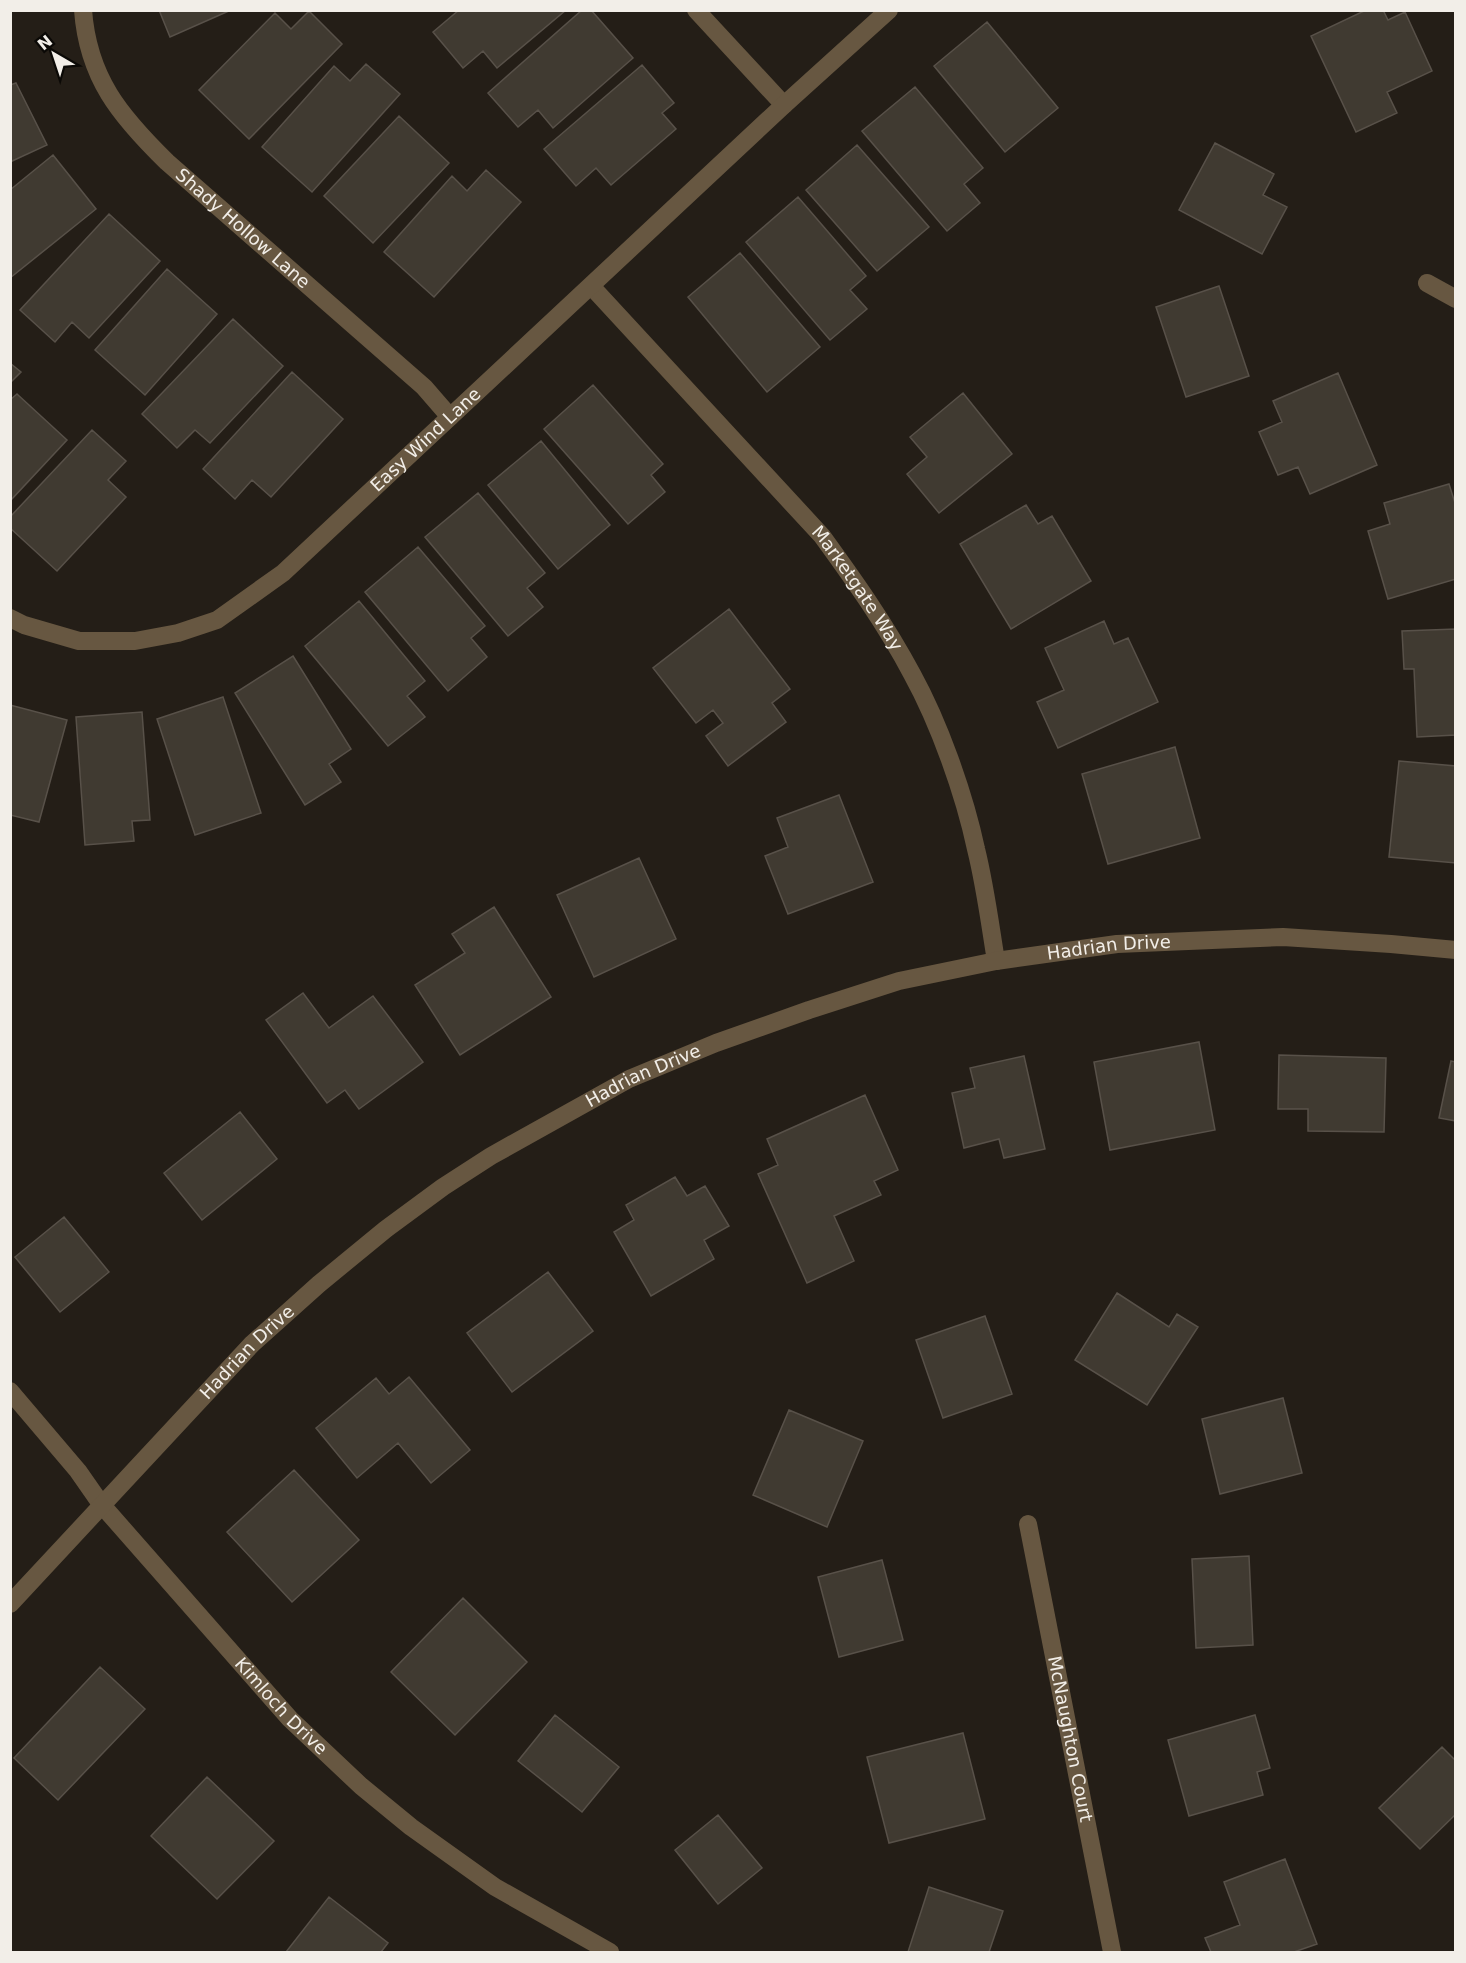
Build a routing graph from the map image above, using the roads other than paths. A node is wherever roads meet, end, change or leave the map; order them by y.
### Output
1 (83, 10) edge
2 (696, 10) edge
3 (890, 10) edge
4 (784, 105) junction
5 (1427, 283) dead end
6 (592, 287) junction
7 (1455, 299) edge
8 (450, 417) junction
9 (10, 618) edge
10 (1455, 950) edge
11 (996, 961) junction
12 (10, 1391) edge
13 (101, 1504) junction
14 (1028, 1524) dead end
15 (10, 1604) edge
16 (610, 1953) edge
17 (1112, 1953) edge

1 - 8 street, Shady Hollow Lane
2 - 4 street
3 - 4 street, Easy Wind Lane
4 - 6 street, Easy Wind Lane
5 - 7 street
6 - 8 street, Easy Wind Lane
6 - 11 street, Marketgate Way
8 - 9 street, Easy Wind Lane
10 - 11 street, Hadrian Drive
11 - 13 street, Hadrian Drive
12 - 13 street, Kimloch Drive
13 - 15 street, Hadrian Drive
13 - 16 street, Kimloch Drive
14 - 17 street, McNaughton Court

